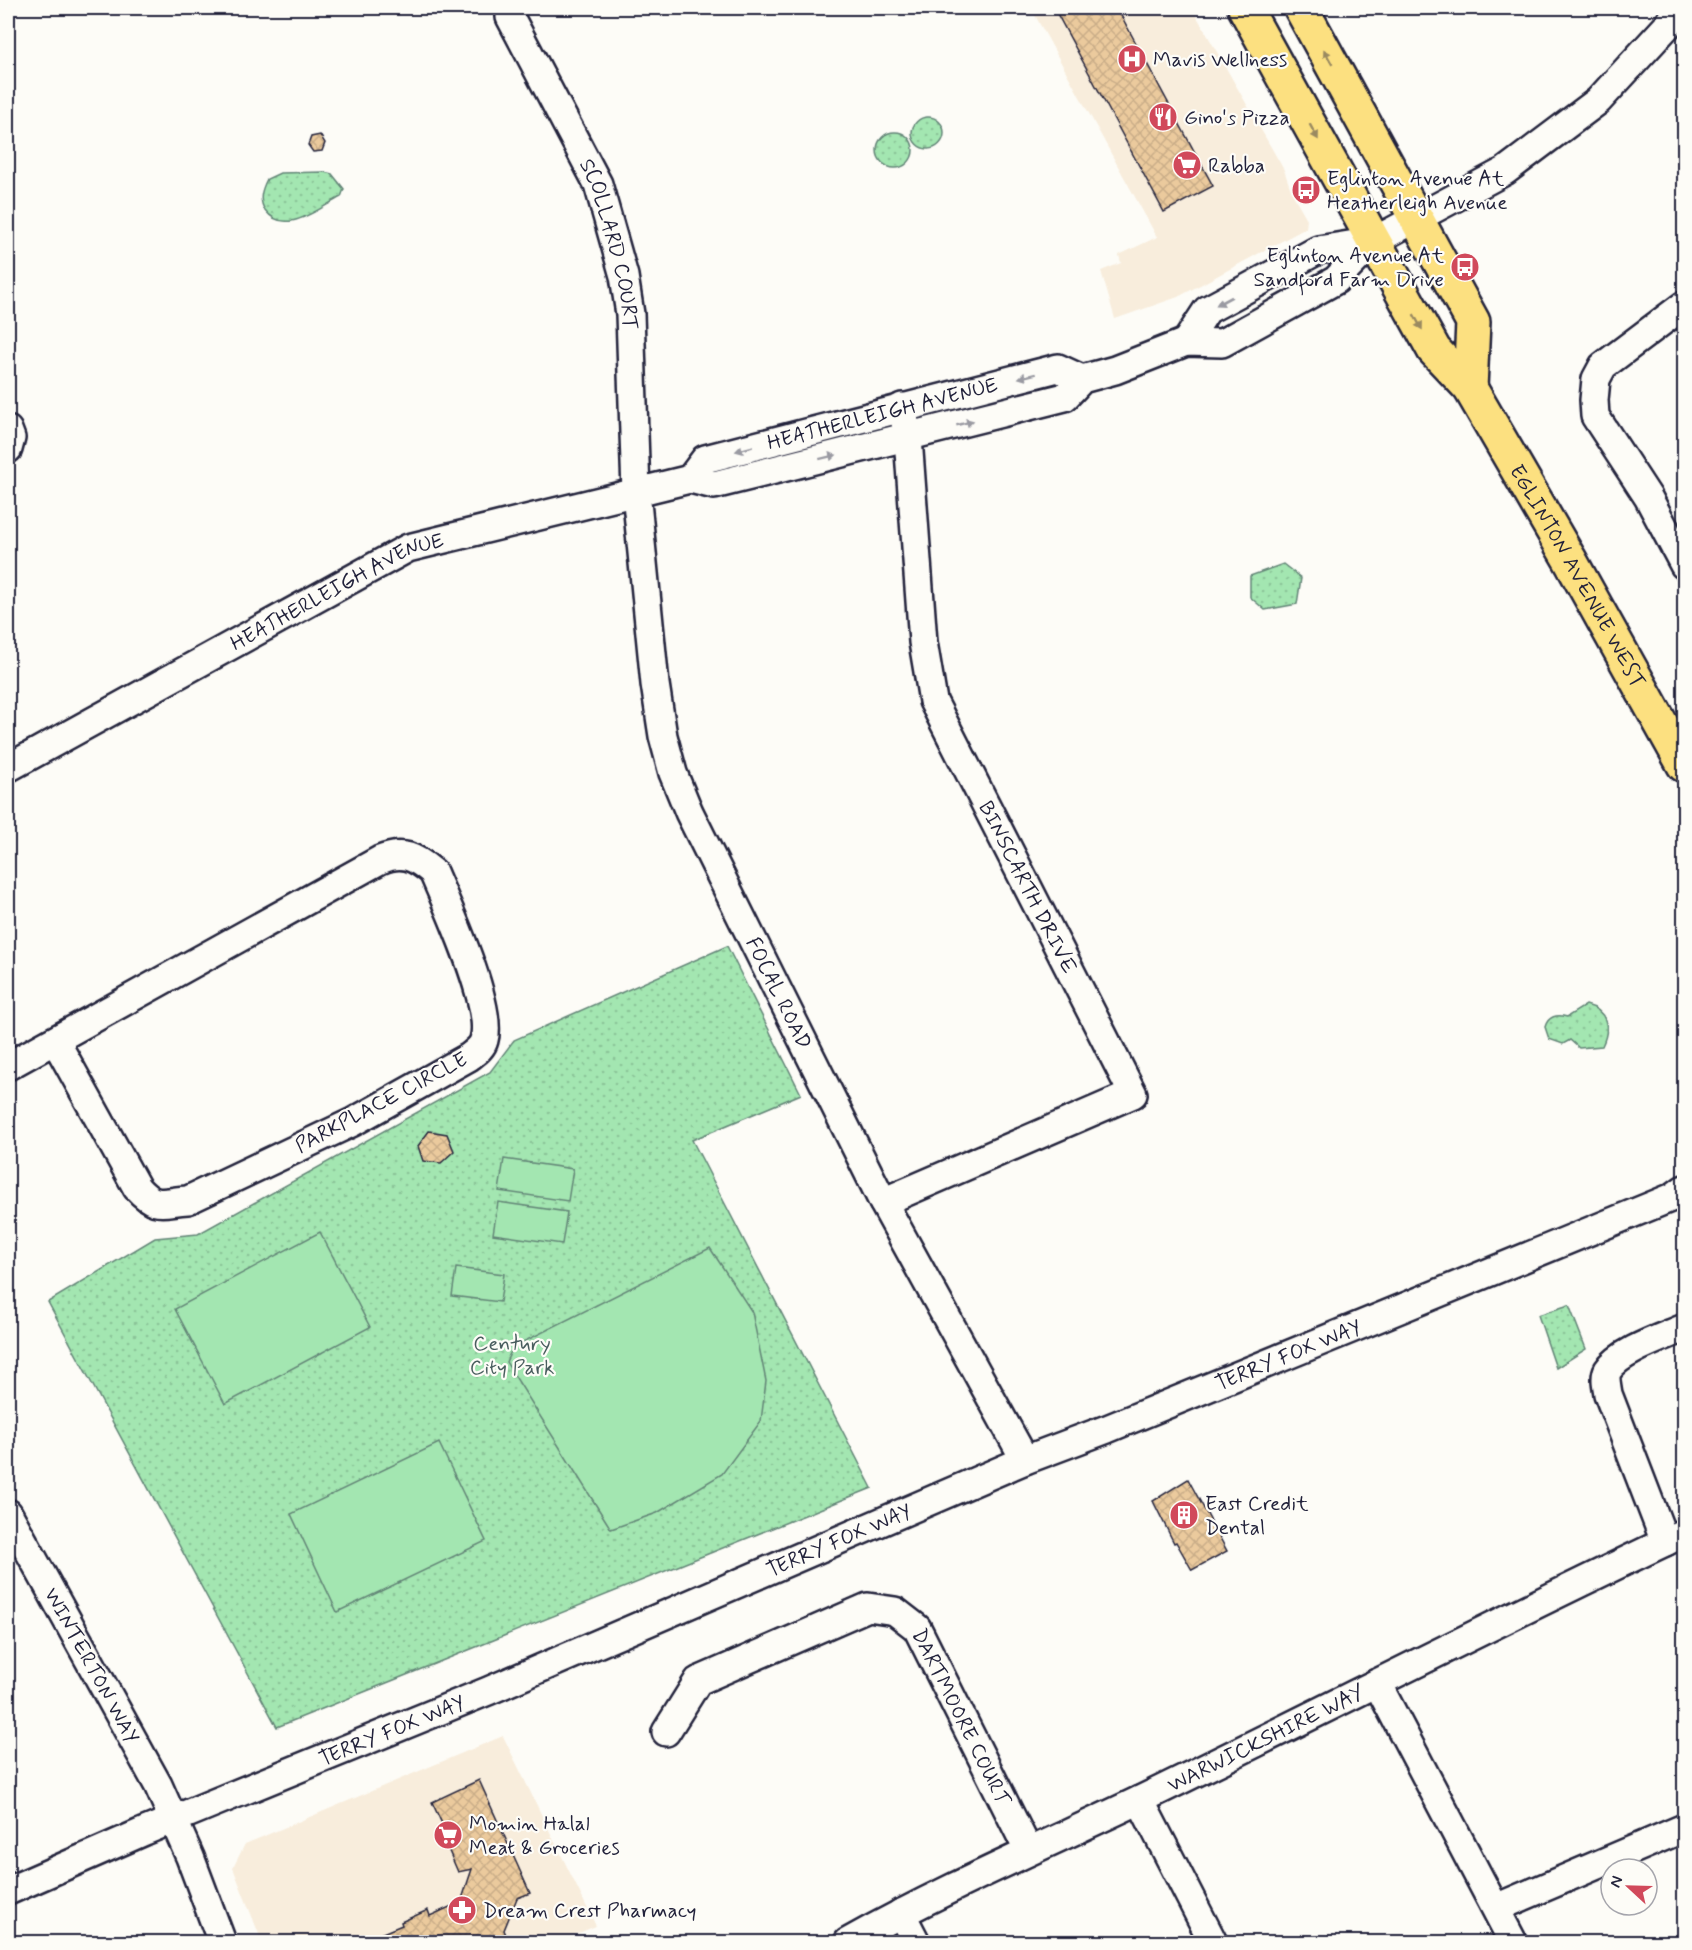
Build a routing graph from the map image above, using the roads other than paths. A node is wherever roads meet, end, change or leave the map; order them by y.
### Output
1 (1245, 8) edge
2 (1301, 8) edge
3 (1679, 8) edge
4 (510, 17) dead end
5 (1417, 219) junction
6 (1374, 241) junction
7 (1684, 304) edge
8 (1186, 342) junction
9 (1082, 379) junction
10 (1470, 388) junction
11 (902, 406) junction
12 (8, 430) edge
13 (908, 438) junction
14 (8, 449) edge
15 (690, 479) junction
16 (636, 492) junction
17 (1684, 565) edge
18 (1684, 765) edge
19 (8, 768) edge
20 (54, 1040) junction
21 (8, 1066) edge
22 (1681, 1194) edge
23 (884, 1202) junction
24 (1684, 1328) edge
25 (1025, 1460) junction
26 (8, 1513) edge
27 (1675, 1538) edge
28 (1377, 1683) junction
29 (666, 1732) dead end
30 (1140, 1800) junction
31 (174, 1820) junction
32 (1684, 1828) edge
33 (1028, 1850) junction
34 (8, 1891) edge
35 (1496, 1908) junction
36 (901, 1912) junction
37 (222, 1942) edge
38 (848, 1942) edge
39 (916, 1942) edge
40 (1213, 1942) edge
41 (1513, 1942) edge

1 -> 6 main road, EGLINTON AVENUE WEST
5 -> 2 main road
3 - 5 street
4 - 16 street, SCOLLARD COURT
5 - 6 street
5 - 10 main road
6 - 8 street, HEATHERLEIGH AVENUE
6 -> 8 street
6 -> 10 main road, EGLINTON AVENUE WEST
7 - 17 street
8 - 9 street, HEATHERLEIGH AVENUE
9 -> 11 street, HEATHERLEIGH AVENUE
13 -> 9 street, HEATHERLEIGH AVENUE
10 - 18 main road, EGLINTON AVENUE WEST
11 - 13 street, BINSCARTH DRIVE
11 -> 15 street, HEATHERLEIGH AVENUE
12 - 14 street
15 -> 13 street, HEATHERLEIGH AVENUE
13 - 23 street, BINSCARTH DRIVE
15 - 16 street, HEATHERLEIGH AVENUE
16 - 19 street, HEATHERLEIGH AVENUE
16 - 23 street, FOCAL ROAD
20 - 20 street, PARKPLACE CIRCLE
20 - 21 street, PARKPLACE CIRCLE
22 - 25 street, TERRY FOX WAY
23 - 25 street, FOCAL ROAD
24 - 27 street
25 - 31 street, TERRY FOX WAY
26 - 31 street, WINTERTON WAY
27 - 28 street, WARWICKSHIRE WAY
28 - 30 street, WARWICKSHIRE WAY
28 - 35 street
29 - 33 street, DARTMOORE COURT
30 - 33 street, WARWICKSHIRE WAY
30 - 40 street
31 - 34 street, TERRY FOX WAY
31 - 37 street, WINTERTON WAY
32 - 35 street
33 - 36 street, WARWICKSHIRE WAY
35 - 41 street
36 - 38 street, WARWICKSHIRE WAY
36 - 39 street

